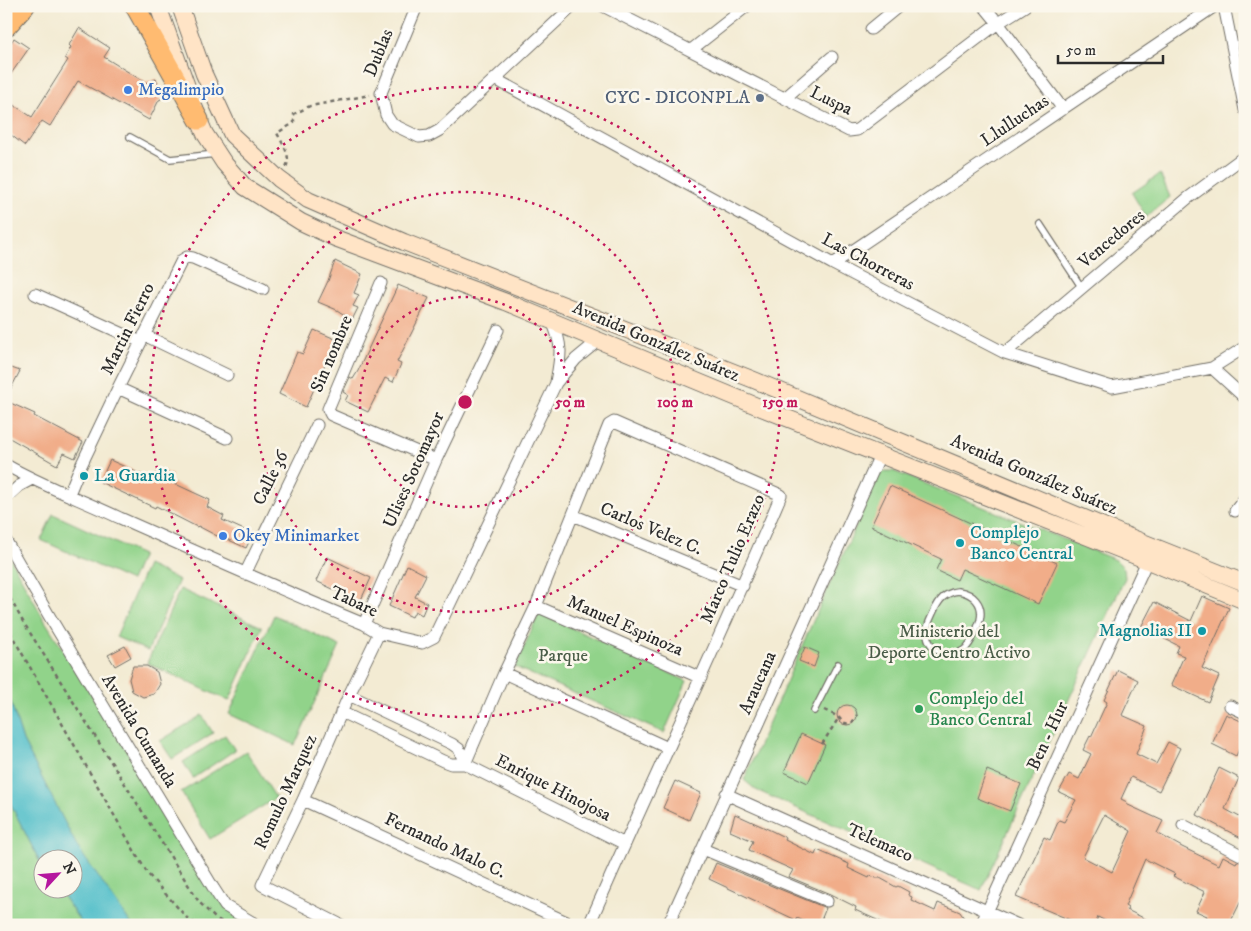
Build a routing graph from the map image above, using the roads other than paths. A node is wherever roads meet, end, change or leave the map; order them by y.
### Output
1 (25, 6) edge
2 (135, 6) edge
3 (158, 6) edge
4 (180, 6) edge
5 (417, 6) edge
6 (573, 6) edge
7 (603, 6) edge
8 (747, 6) edge
9 (898, 6) edge
10 (984, 6) edge
11 (1025, 6) edge
12 (1215, 6) edge
13 (1224, 6) edge
14 (998, 23) junction
15 (6, 27) edge
16 (871, 29) dead end
17 (691, 50) junction
18 (832, 57) dead end
19 (495, 79) junction
20 (784, 98) junction
21 (1063, 109) junction
22 (1245, 110) edge
23 (199, 120) junction
24 (130, 137) dead end
25 (218, 154) junction
26 (1245, 156) edge
27 (1040, 224) dead end
28 (833, 264) junction
29 (380, 283) dead end
30 (1082, 288) junction
31 (263, 289) dead end
32 (35, 294) dead end
33 (552, 321) junction
34 (498, 330) dead end
35 (143, 338) junction
36 (599, 340) junction
37 (1245, 347) edge
38 (1005, 353) junction
39 (1212, 368) junction
40 (227, 375) dead end
41 (556, 384) junction
42 (118, 388) junction
43 (1245, 398) edge
44 (317, 425) dead end
45 (227, 438) dead end
46 (880, 455) junction
47 (436, 460) junction
48 (6, 465) edge
49 (32, 479) junction
50 (69, 494) junction
51 (6, 498) edge
52 (1245, 498) edge
53 (1235, 511) dead end
54 (573, 515) junction
55 (6, 541) edge
56 (1147, 562) junction
57 (245, 574) junction
58 (1245, 583) edge
59 (742, 586) junction
60 (1245, 602) edge
61 (536, 606) junction
62 (931, 618) joint
63 (364, 624) junction
64 (379, 633) junction
65 (838, 664) dead end
66 (504, 673) junction
67 (701, 678) junction
68 (349, 695) junction
69 (1230, 706) dead end
70 (814, 711) dead end
71 (341, 712) junction
72 (1245, 713) edge
73 (668, 748) junction
74 (465, 764) junction
75 (726, 794) junction
76 (303, 800) junction
77 (1182, 825) dead end
78 (624, 844) junction
79 (703, 849) junction
80 (1245, 858) edge
81 (827, 901) dead end
82 (987, 911) junction
83 (257, 925) edge
84 (341, 925) edge
85 (572, 925) edge
86 (589, 925) edge
87 (668, 925) edge
88 (981, 925) edge
89 (1018, 925) edge

1 - 15 main road
2 - 23 main road
3 - 23 main road, Avenida González Suárez
4 - 58 main road, Avenida González Suárez
5 - 19 street, Dublas
6 - 19 street
7 - 17 street, Luspa
8 - 17 street
9 - 16 street
10 - 14 street
11 - 14 street, Luspa
12 - 21 street, Llulluchas
13 - 22 street
14 - 20 street, Luspa
14 - 21 street
17 - 20 street, Luspa
18 - 20 street
19 - 28 street, Las Chorreras
21 - 28 street, Llulluchas
23 - 25 main road, Avenida González Suárez
24 - 25 lane
25 - 33 main road, Avenida González Suárez
26 - 30 street, Vencedores
27 - 30 lane
28 - 38 street, Las Chorreras
29 - 47 street, Sin nombre
30 - 38 street, Vencedores
31 - 35 street, Martin Fierro
32 - 35 street
33 - 36 main road, Avenida González Suárez
33 - 41 street, Tabare
34 - 47 street, Ulises Sotomayor
35 - 40 street
35 - 42 street, Martin Fierro
36 - 41 street, Tabare
36 - 46 main road, Avenida González Suárez
37 - 39 street, Las Chorreras
38 - 39 street, Las Chorreras
39 - 43 street
41 - 64 street, Tabare
42 - 45 street
42 - 50 street, Martin Fierro
44 - 57 street, Calle 36
46 - 56 main road, Avenida González Suárez
46 - 75 street, Araucana
47 - 63 street, Ulises Sotomayor
48 - 49 street, Tabare
49 - 50 street, Tabare
49 - 51 street
50 - 57 street, Tabare
52 - 53 street
54 - 59 street, Carlos Velez C.
54 - 59 street, Marco Tulio Erazo
54 - 61 street, Marco Tulio Erazo
55 - 83 street, Avenida Cumanda
56 - 60 main road, Avenida González Suárez
56 - 82 street, Ben - Hur
57 - 63 street, Tabare
59 - 67 street, Marco Tulio Erazo
61 - 66 street, Marco Tulio Erazo
61 - 67 street, Manuel Espinoza
62 - 62 lane
63 - 64 street, Tabare
64 - 68 street, Romulo Marquez
65 - 70 lane
66 - 73 street
66 - 74 street, Marco Tulio Erazo
67 - 73 street, Marco Tulio Erazo
68 - 71 street, Romulo Marquez
68 - 74 street, Enrique Hinojosa
69 - 72 street
71 - 74 street, Enrique Hinojosa
71 - 76 street, Romulo Marquez
73 - 78 street, Marco Tulio Erazo
74 - 78 street, Enrique Hinojosa
75 - 79 street, Araucana
75 - 82 street, Telemaco
76 - 84 street, Romulo Marquez
76 - 85 street, Fernando Malo C.
77 - 80 street
78 - 86 street, Marco Tulio Erazo
79 - 81 street
79 - 87 street, Araucana
82 - 88 street, Ben - Hur
82 - 89 street, Telemaco

